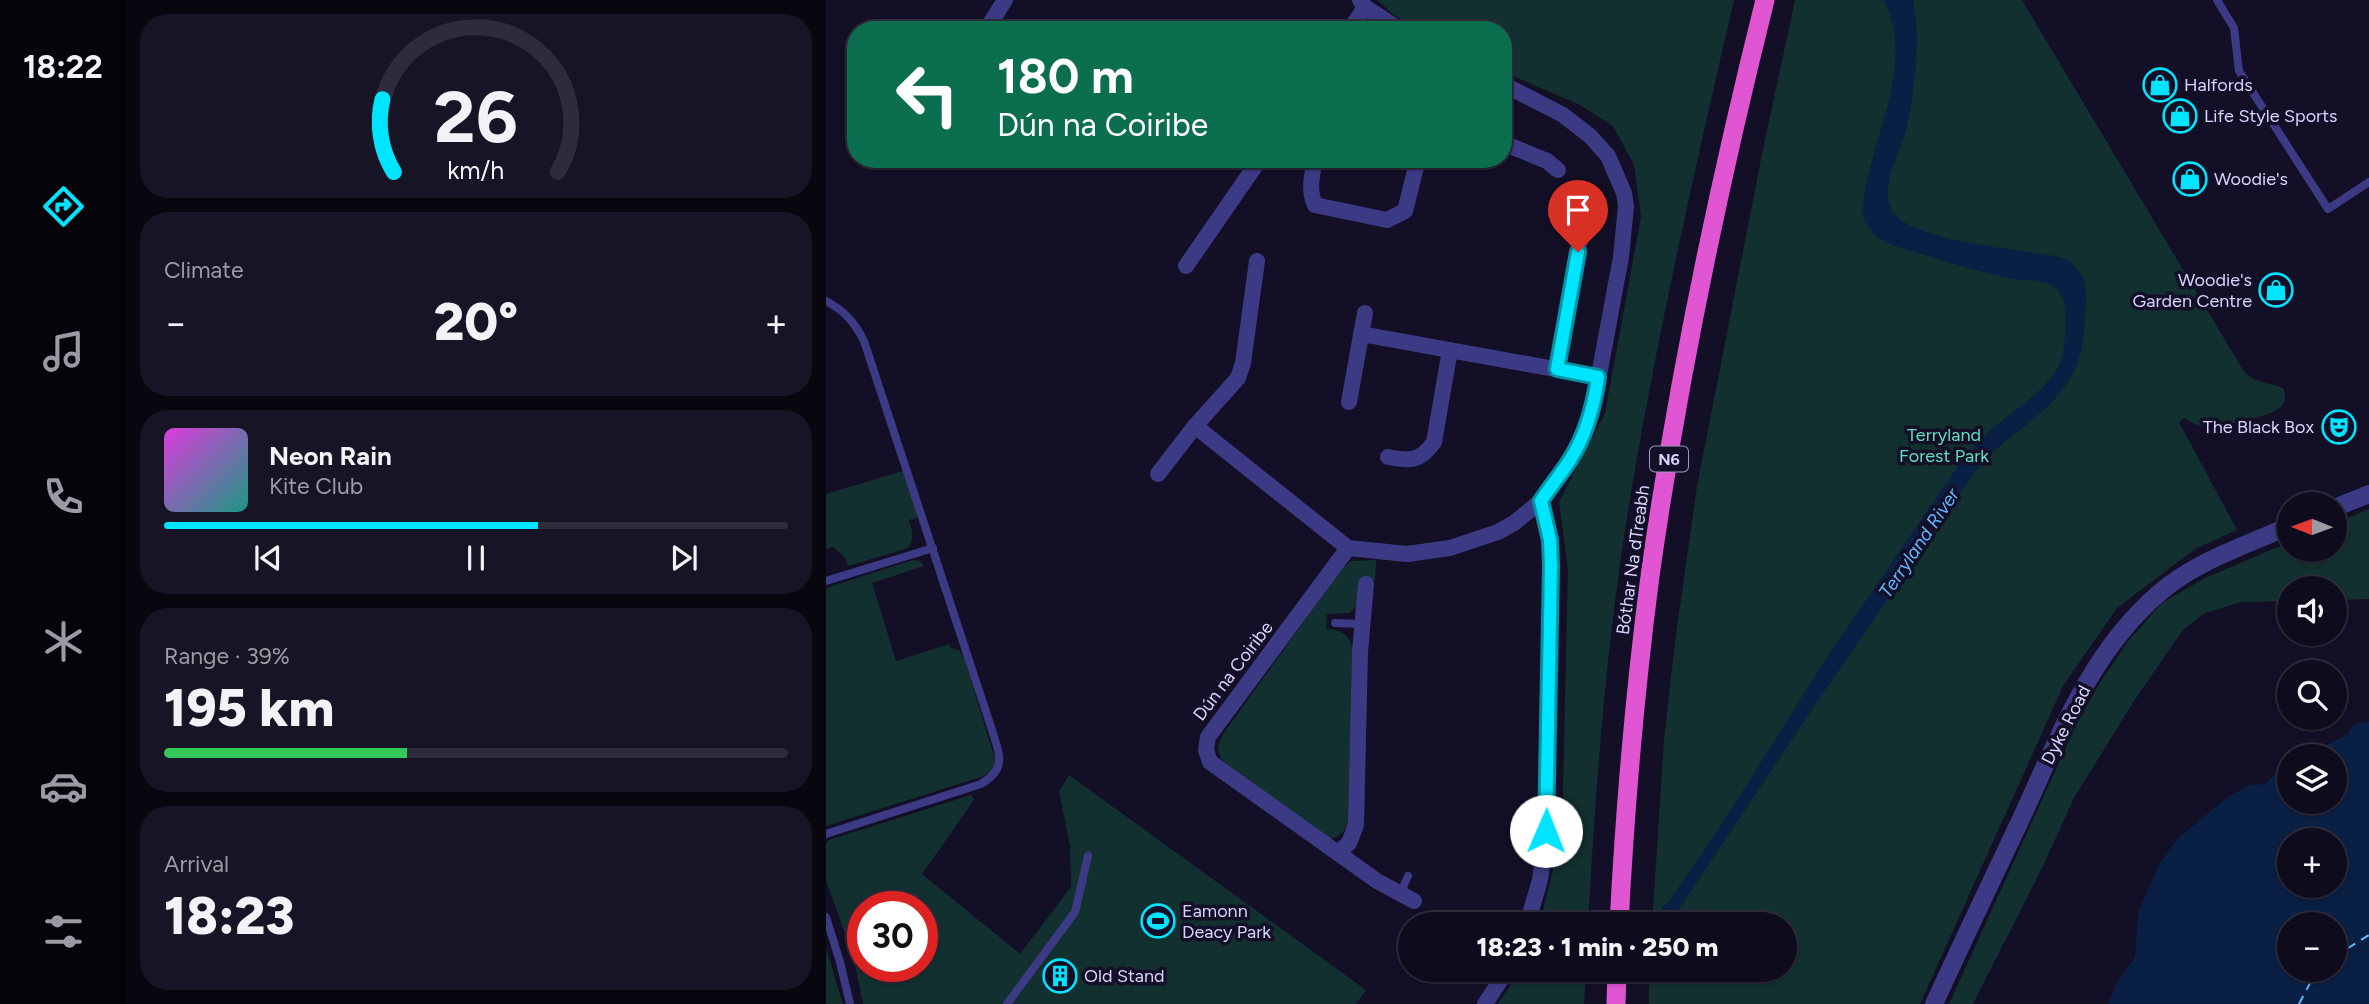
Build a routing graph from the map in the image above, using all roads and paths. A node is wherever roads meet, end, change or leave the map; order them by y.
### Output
1 (1004, 0) edge
2 (1765, 0) edge
3 (2217, 0) edge
4 (1363, 3) edge
5 (991, 21) edge
6 (1354, 21) edge
7 (1388, 21) edge
8 (1512, 89) edge
9 (1512, 147) edge
10 (1254, 168) edge
11 (1313, 168) edge
12 (1416, 168) edge
13 (1558, 170) dead end
14 (2369, 182) edge
15 (1582, 229) dead end
16 (1257, 261) dead end
17 (1186, 266) dead end
18 (826, 301) edge
19 (1365, 313) dead end
20 (1361, 334) junction
21 (1450, 350) junction
22 (1557, 369) junction
23 (1598, 377) junction
24 (1349, 402) dead end
25 (1195, 426) junction
26 (1388, 457) dead end
27 (1158, 474) dead end
28 (2369, 494) edge
29 (1541, 501) junction
30 (2347, 503) edge
31 (2277, 531) edge
32 (933, 548) junction
33 (1348, 548) junction
34 (826, 581) edge
35 (1367, 584) dead end
36 (1335, 623) dead end
37 (1362, 625) junction
38 (826, 834) edge
39 (1338, 853) junction
40 (1088, 856) dead end
41 (1408, 876) dead end
42 (1407, 897) joint
43 (1531, 912) edge
44 (1620, 912) edge
45 (826, 917) edge
46 (1499, 982) edge
47 (1616, 982) edge
48 (850, 1004) edge
49 (1007, 1004) edge
50 (1485, 1004) edge
51 (1616, 1004) edge
52 (1934, 1004) edge

1 - 5 street
2 - 44 highway, Bóthar Na dTreabh / N6
3 - 14 lane
4 - 6 street
4 - 7 street
8 - 23 street
9 - 13 street
10 - 17 street
11 - 12 street
15 - 22 street
16 - 25 street
18 - 32 lane
19 - 20 street
20 - 21 street
20 - 24 street
21 - 22 street
21 - 26 street
22 - 23 street
23 - 29 street
25 - 27 street
25 - 33 street
28 - 30 street
29 - 33 street
29 - 43 street
31 - 52 street, Dyke Road
32 - 34 lane
32 - 38 lane
33 - 39 street, Dún na Coiribe
35 - 37 street
36 - 37 lane
37 - 39 street
39 - 42 street, Dún na Coiribe
40 - 49 lane
41 - 42 lane, Dún na Coiribe
45 - 48 lane
46 - 50 street
47 - 51 highway

